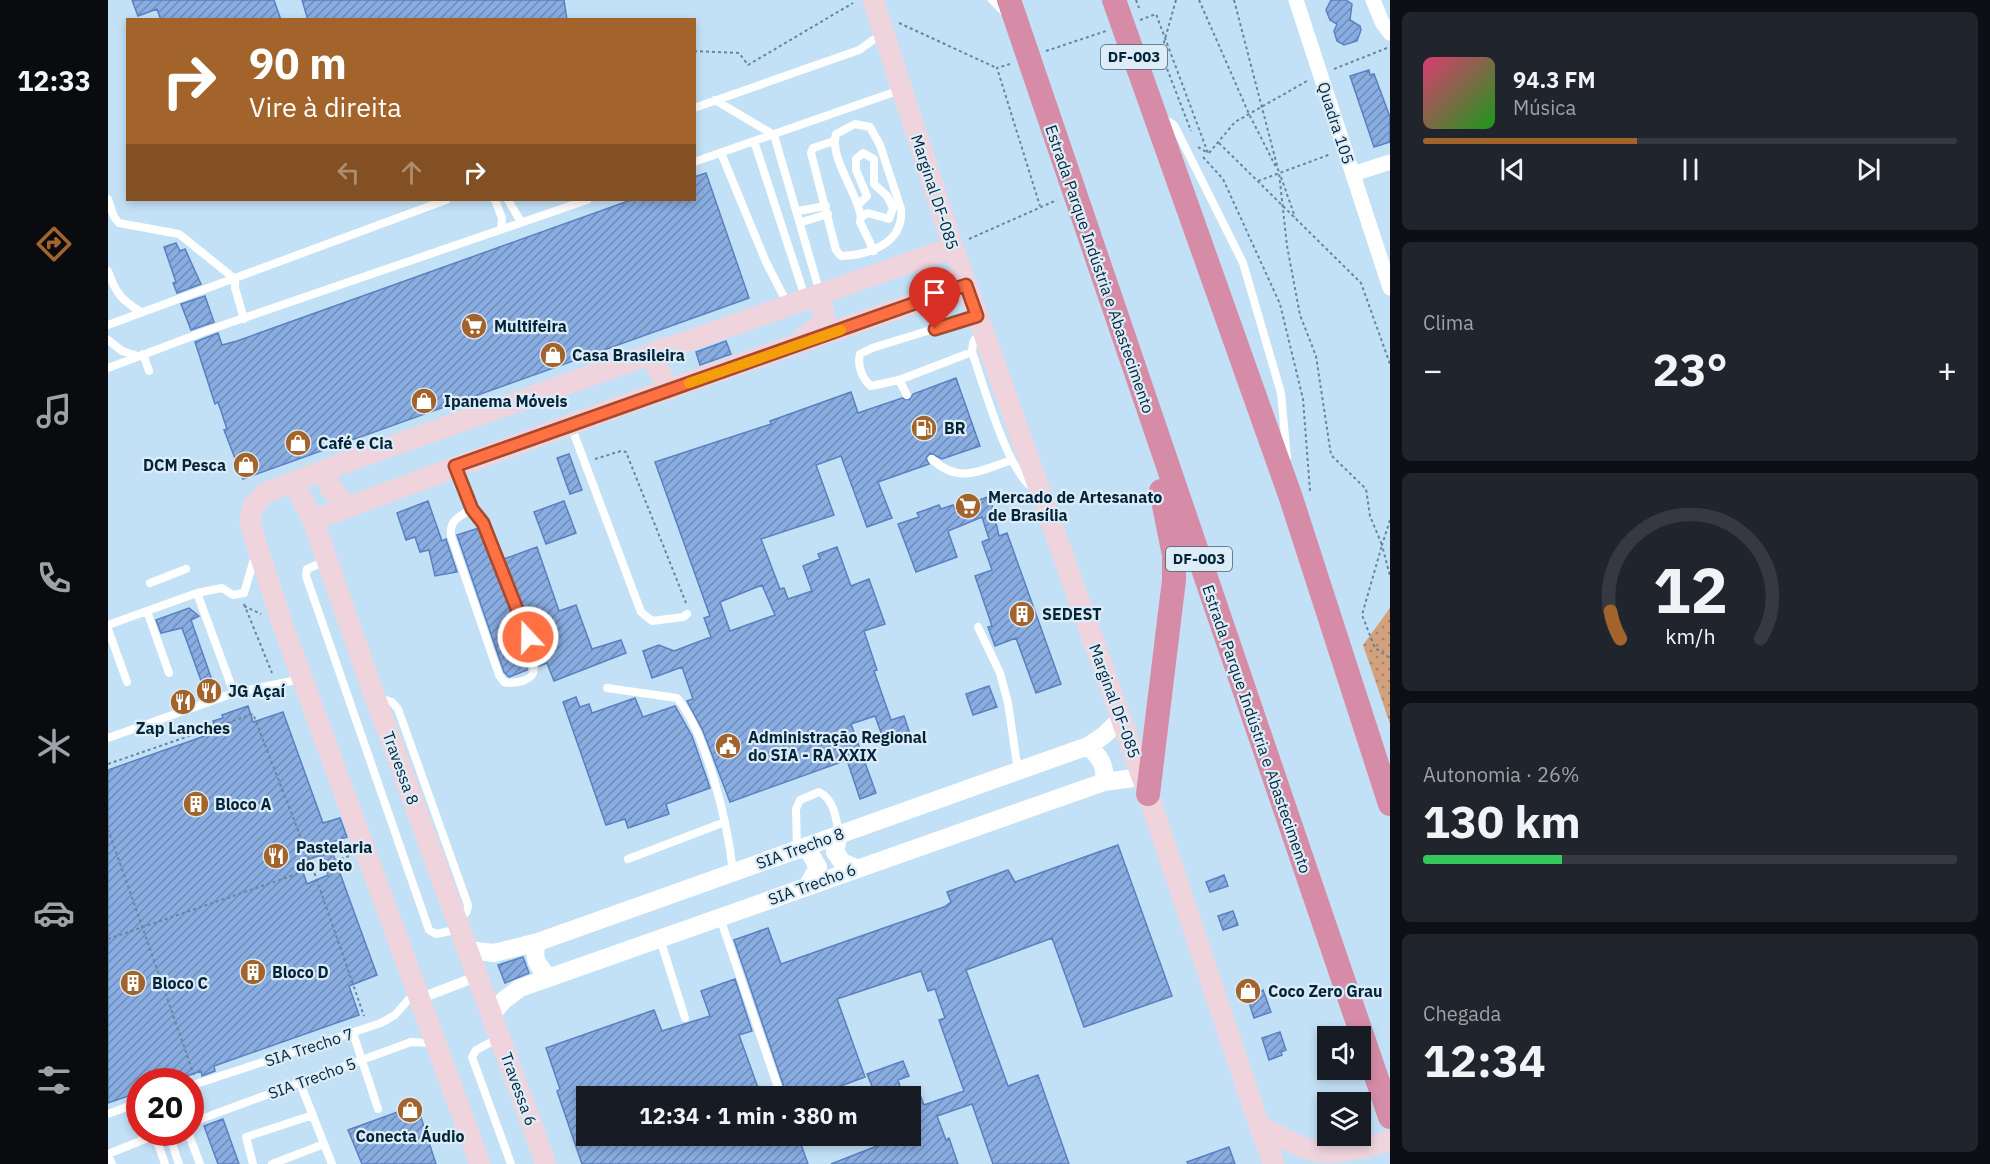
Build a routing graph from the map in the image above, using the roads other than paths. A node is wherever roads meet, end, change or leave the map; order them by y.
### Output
1 (873, 0) edge
2 (992, 0) edge
3 (1009, 0) edge
4 (1114, 0) edge
5 (1296, 0) edge
6 (1374, 0) edge
7 (889, 26) junction
8 (1017, 26) junction
9 (1390, 33) edge
10 (902, 90) junction
11 (715, 100) junction
12 (696, 107) edge
13 (1154, 113) junction
14 (774, 135) junction
15 (754, 141) junction
16 (834, 141) junction
17 (721, 153) junction
18 (696, 161) edge
19 (1390, 162) edge
20 (889, 172) junction
21 (1353, 174) junction
22 (873, 178) junction
23 (895, 191) junction
24 (887, 196) junction
25 (108, 199) edge
26 (443, 201) edge
27 (495, 201) edge
28 (509, 201) edge
29 (584, 201) edge
30 (859, 204) junction
31 (827, 210) junction
32 (798, 211) junction
33 (861, 218) junction
34 (521, 222) junction
35 (802, 222) junction
36 (501, 229) junction
37 (953, 247) junction
38 (874, 251) junction
39 (108, 271) edge
40 (235, 279) junction
41 (966, 285) junction
42 (1390, 288) edge
43 (805, 300) junction
44 (141, 312) junction
45 (244, 319) junction
46 (980, 322) junction
47 (1119, 322) junction
48 (108, 325) edge
49 (108, 340) edge
50 (660, 349) junction
51 (784, 351) junction
52 (972, 352) junction
53 (141, 355) junction
54 (108, 368) edge
55 (149, 370) dead end
56 (899, 380) junction
57 (670, 390) junction
58 (907, 395) dead end
59 (570, 425) junction
60 (932, 459) dead end
61 (1012, 460) junction
62 (455, 466) junction
63 (327, 468) junction
64 (292, 482) junction
65 (1040, 490) junction
66 (1292, 498) junction
67 (347, 506) junction
68 (472, 509) junction
69 (313, 520) junction
70 (257, 546) junction
71 (327, 560) junction
72 (186, 569) dead end
73 (150, 583) dead end
74 (197, 593) junction
75 (147, 611) junction
76 (687, 614) road end
77 (108, 627) edge
78 (978, 627) dead end
79 (169, 673) dead end
80 (304, 679) junction
81 (126, 682) dead end
82 (607, 688) dead end
83 (234, 693) junction
84 (1121, 718) junction
85 (108, 738) edge
86 (1088, 746) junction
87 (1018, 771) junction
88 (1104, 782) junction
89 (1145, 785) junction
90 (1390, 804) edge
91 (725, 822) junction
92 (839, 834) junction
93 (797, 849) junction
94 (628, 859) dead end
95 (856, 868) junction
96 (732, 872) junction
97 (808, 885) junction
98 (719, 916) junction
99 (459, 925) junction
100 (660, 938) junction
101 (538, 942) junction
102 (469, 950) junction
103 (478, 976) junction
104 (549, 978) junction
105 (417, 995) junction
106 (493, 1013) junction
107 (685, 1018) dead end
108 (353, 1033) junction
109 (501, 1037) junction
110 (435, 1044) junction
111 (363, 1060) junction
112 (204, 1081) edge
113 (300, 1083) junction
114 (778, 1086) edge
115 (126, 1107) edge
116 (378, 1109) dead end
117 (108, 1113) edge
118 (313, 1116) junction
119 (1390, 1117) edge
120 (204, 1118) edge
121 (1259, 1125) junction
122 (1390, 1141) edge
123 (324, 1144) junction
124 (127, 1146) edge
125 (160, 1146) edge
126 (173, 1146) edge
127 (193, 1146) edge
128 (108, 1154) edge
129 (112, 1164) edge
130 (165, 1164) edge
131 (180, 1164) edge
132 (200, 1164) edge
133 (253, 1164) edge
134 (272, 1164) edge
135 (332, 1164) edge
136 (480, 1164) edge
137 (512, 1164) edge
138 (546, 1164) edge
139 (1275, 1164) edge

1 - 7 main road, Marginal DF-085
2 - 8 lane
3 - 8 highway, Estrada Parque Indústria e Abastecimento / DF-003
4 - 13 highway, DF-003
5 - 21 street, Quadra 105
6 - 9 street
7 - 10 main road, Marginal DF-085
7 - 11 lane
8 - 47 highway, Estrada Parque Indústria e Abastecimento / DF-003
10 - 14 lane
10 - 37 main road, Marginal DF-085
11 - 12 lane
11 - 14 lane
13 - 66 highway, DF-003
13 - 66 lane
14 - 15 lane
14 - 32 lane
15 - 17 lane
15 - 43 lane
16 - 20 lane
16 - 30 lane
16 - 31 lane
17 - 18 lane
17 - 43 lane
19 - 21 street, Quadra 105
20 - 22 lane
20 - 23 lane
21 - 42 street, Quadra 105
22 - 24 lane
22 - 30 lane
23 - 24 lane
23 - 38 lane
24 - 33 lane
25 - 40 lane
26 - 40 lane
27 - 36 lane
28 - 34 lane
29 - 34 lane
30 - 33 lane
31 - 32 lane
31 - 35 lane
31 - 38 lane
32 - 35 lane
33 - 38 lane
34 - 36 lane
35 - 43 lane
36 - 45 lane
37 - 41 main road, Marginal DF-085
37 - 43 main road
39 - 44 lane
40 - 44 lane
40 - 45 lane
41 - 46 main road, Marginal DF-085
41 - 51 main road
43 - 50 main road
43 - 51 main road
44 - 48 lane
45 - 53 lane
46 - 52 lane
46 - 56 lane
46 - 65 main road, Marginal DF-085
47 - 89 highway
47 - 119 highway, Estrada Parque Indústria e Abastecimento / DF-003
49 - 53 lane
50 - 57 main road
50 - 63 main road
51 - 57 main road
52 - 56 lane
52 - 61 lane
53 - 54 lane
53 - 55 lane
56 - 58 lane
57 - 59 main road
59 - 62 main road
59 - 76 lane
60 - 61 lane
61 - 65 lane
62 - 67 main road
62 - 68 lane
63 - 64 main road
63 - 67 main road
64 - 69 main road, Travessa 8
64 - 70 main road
65 - 84 main road, Marginal DF-085
66 - 90 highway, DF-003
67 - 69 main road
68 - 68 lane
69 - 71 main road, Travessa 8
70 - 74 lane
70 - 80 main road
71 - 99 main road, Travessa 8
71 - 99 lane
72 - 73 lane
74 - 75 lane
74 - 83 lane
75 - 77 lane
75 - 79 lane
77 - 81 lane
78 - 87 lane
80 - 83 lane
80 - 105 main road
82 - 91 lane
83 - 85 lane
84 - 86 street, SIA Trecho 8
84 - 89 main road, Marginal DF-085
86 - 87 street, SIA Trecho 8
86 - 88 street
87 - 92 street, SIA Trecho 8
88 - 89 street, SIA Trecho 6
88 - 95 street, SIA Trecho 6
89 - 121 main road, Marginal DF-085
91 - 94 lane
91 - 96 lane
92 - 93 street, SIA Trecho 8
92 - 93 lane
92 - 95 street
93 - 96 street, SIA Trecho 8
93 - 97 street
95 - 97 street, SIA Trecho 6
96 - 101 street, SIA Trecho 8
97 - 98 street, SIA Trecho 6
98 - 100 street, SIA Trecho 6
98 - 114 lane
99 - 102 main road, Travessa 8
100 - 104 street, SIA Trecho 6
100 - 107 lane
101 - 102 street, SIA Trecho 8
101 - 104 street
102 - 103 main road, Travessa 8
103 - 105 street
103 - 106 main road, Travessa 8
104 - 106 street, SIA Trecho 6
105 - 108 lane, SIA Trecho 7
105 - 110 main road
106 - 109 main road, Travessa 6
108 - 111 lane
108 - 112 lane, SIA Trecho 7
109 - 137 lane
109 - 138 main road, Travessa 6
110 - 111 lane, SIA Trecho 5
110 - 136 main road
111 - 113 lane, SIA Trecho 5
111 - 116 lane
113 - 118 lane
113 - 120 lane, SIA Trecho 5
115 - 117 lane
118 - 123 lane
118 - 133 lane
121 - 122 main road
121 - 139 main road, Marginal DF-085
123 - 134 lane
123 - 135 lane
124 - 128 lane
125 - 130 lane
126 - 131 lane
127 - 132 lane
128 - 129 lane

